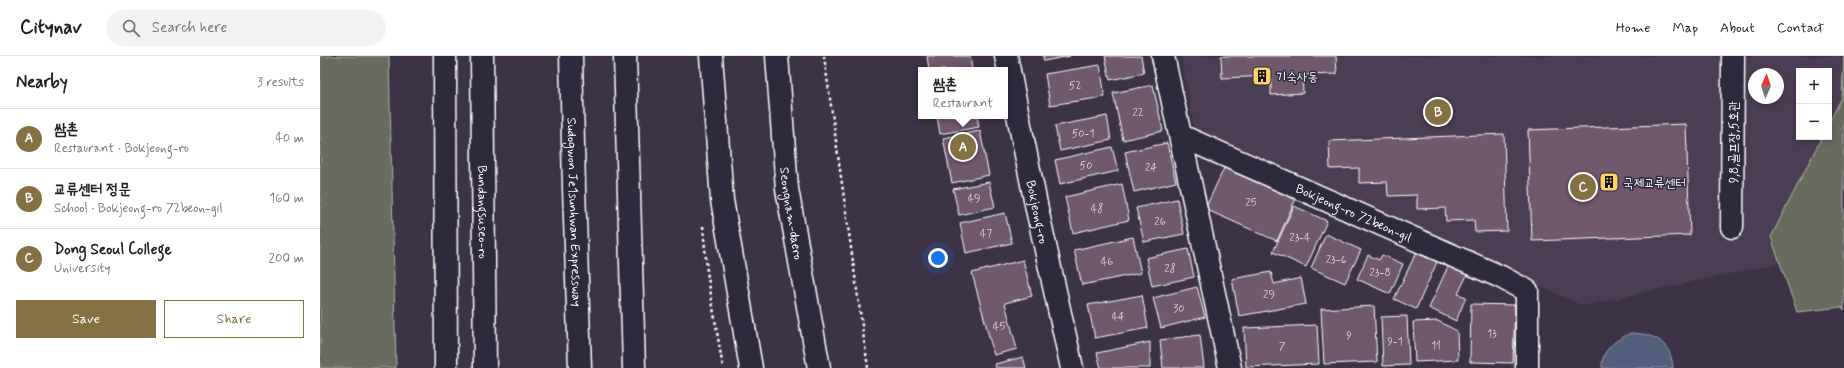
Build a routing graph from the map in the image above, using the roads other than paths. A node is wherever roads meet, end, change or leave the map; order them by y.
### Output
1 (445, 56) edge
2 (482, 56) edge
3 (571, 56) edge
4 (625, 56) edge
5 (711, 56) edge
6 (777, 56) edge
7 (1006, 56) edge
8 (1163, 56) edge
9 (1733, 56) edge
10 (1181, 136) junction
11 (1732, 228) dead end
12 (446, 368) edge
13 (486, 368) edge
14 (580, 368) edge
15 (634, 368) edge
16 (751, 368) edge
17 (819, 368) edge
18 (1072, 368) edge
19 (1230, 368) edge
20 (1527, 368) edge

1 - 12 main road
2 - 13 main road, Bundangsuseo-ro
3 - 14 main road, Sudogwon Je1sunhwan Expressway
4 - 15 main road
5 - 16 main road
6 - 17 main road, Seongnam-daero
7 - 18 main road, Bokjeong-ro
8 - 10 main road
9 - 11 main road, 9,8,골프장,5호관
10 - 19 main road
10 - 20 main road, Bokjeong-ro 72beon-gil

